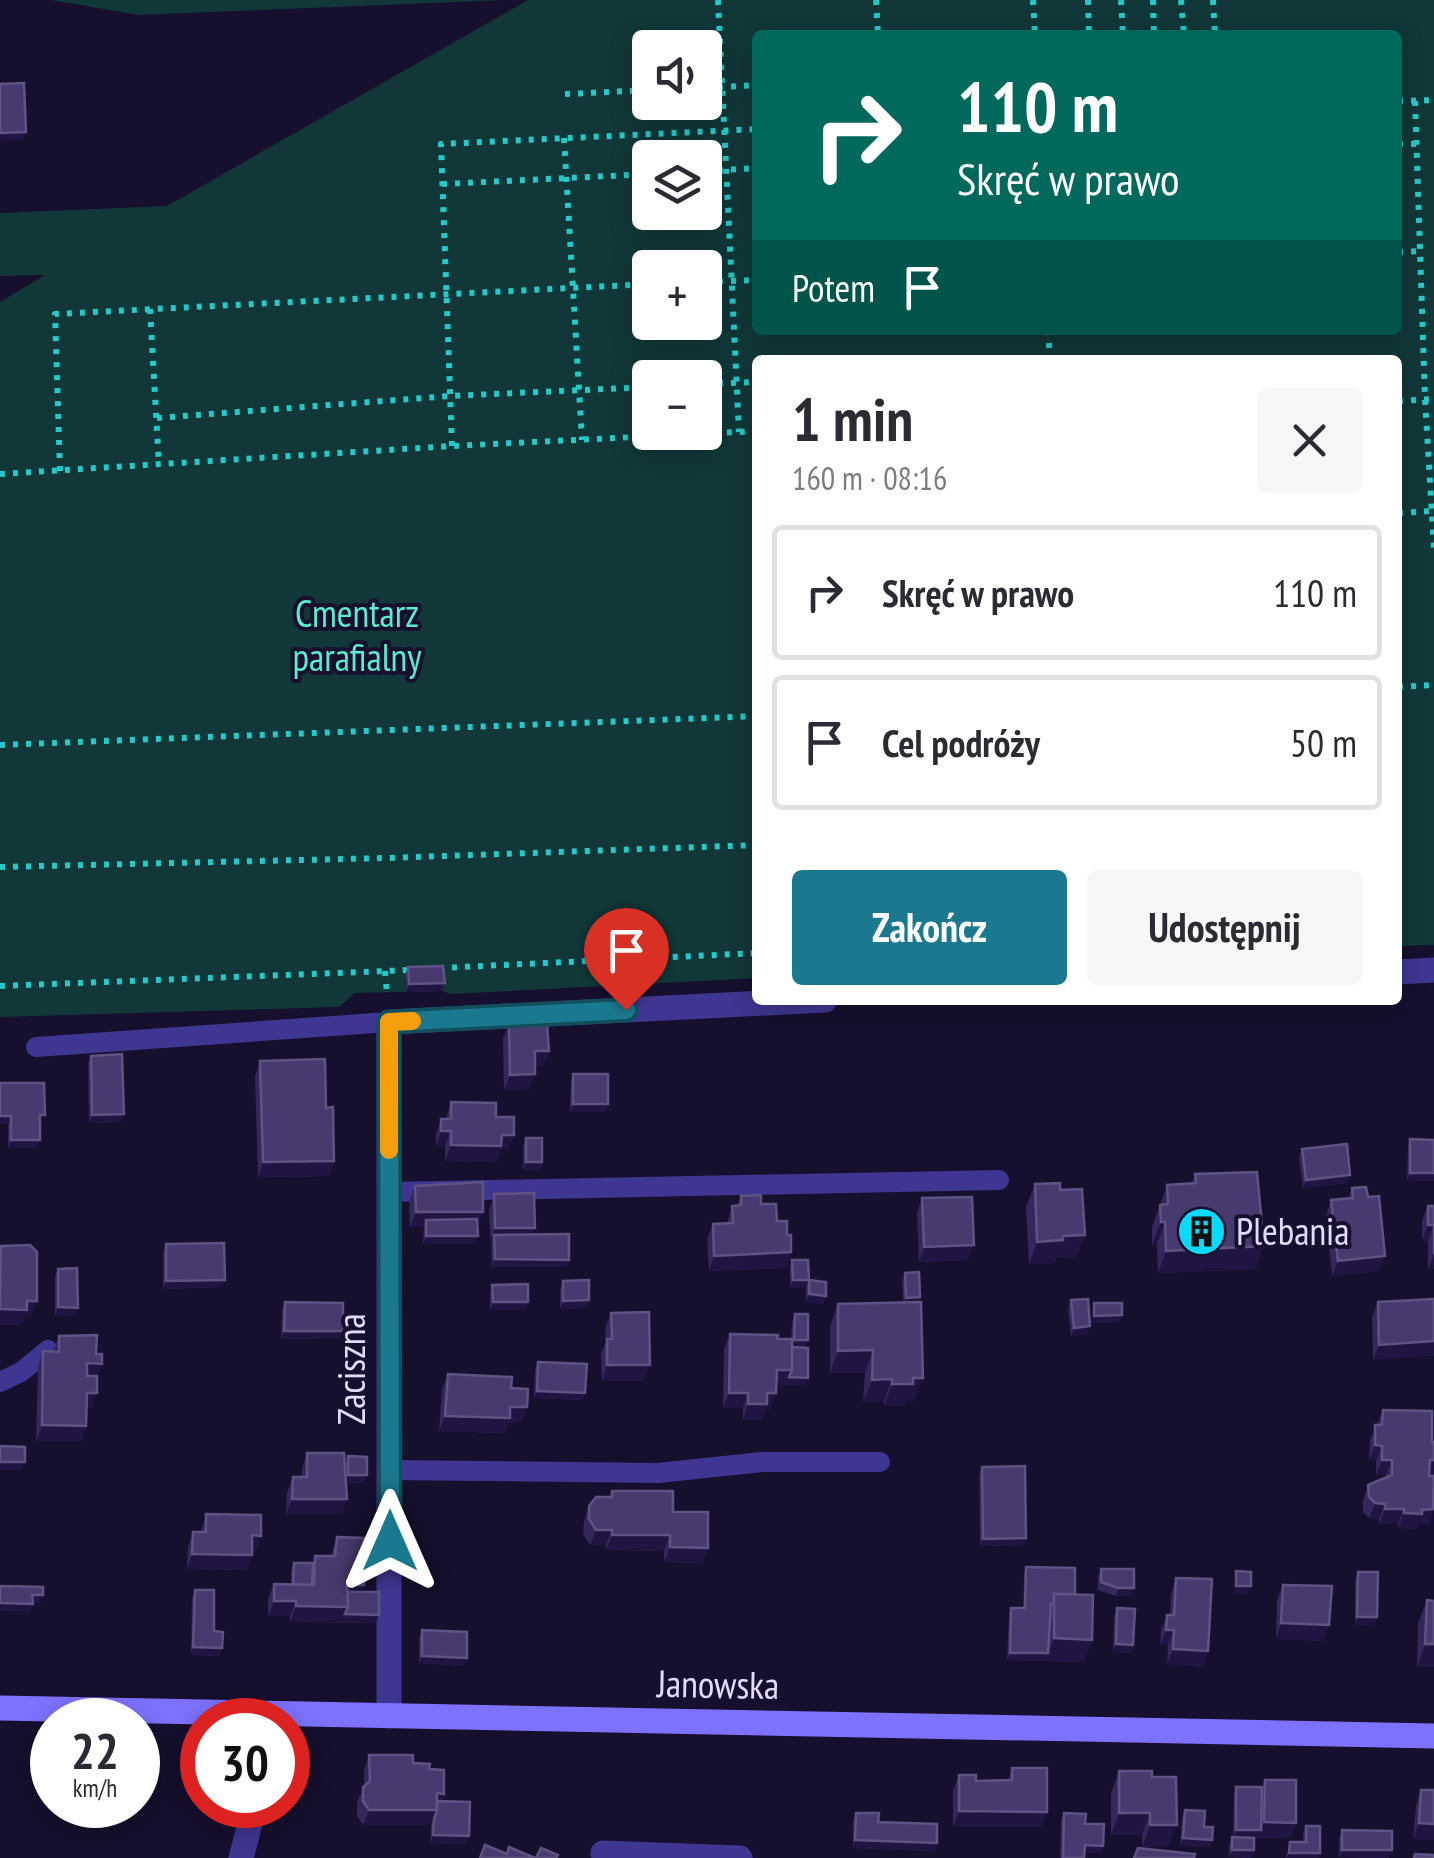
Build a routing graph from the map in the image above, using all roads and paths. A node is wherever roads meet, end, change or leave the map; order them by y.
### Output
1 (718, 0) edge
2 (876, 0) edge
3 (1033, 0) edge
4 (1088, 0) edge
5 (1121, 0) edge
6 (1153, 0) edge
7 (1181, 0) edge
8 (1213, 0) edge
9 (719, 30) edge
10 (878, 30) edge
11 (1035, 30) edge
12 (1090, 30) edge
13 (1123, 30) edge
14 (1154, 30) edge
15 (1184, 30) edge
16 (1215, 30) edge
17 (752, 85) edge
18 (722, 87) joint
19 (632, 91) edge
20 (566, 94) dead end
21 (1434, 100) edge
22 (1402, 101) edge
23 (1415, 101) junction
24 (752, 128) edge
25 (724, 130) junction
26 (564, 138) junction
27 (1402, 144) edge
28 (1417, 144) junction
29 (752, 168) edge
30 (722, 170) edge
31 (726, 170) junction
32 (632, 175) edge
33 (567, 178) junction
34 (442, 184) junction
35 (1420, 251) junction
36 (1402, 252) edge
37 (752, 280) edge
38 (722, 281) edge
39 (732, 281) junction
40 (632, 285) edge
41 (573, 287) junction
42 (446, 292) junction
43 (150, 309) junction
44 (752, 382) edge
45 (722, 383) edge
46 (737, 383) junction
47 (632, 388) edge
48 (579, 390) junction
49 (450, 396) junction
50 (1430, 399) edge
51 (1402, 401) edge
52 (157, 418) junction
53 (752, 431) edge
54 (739, 432) junction
55 (582, 440) junction
56 (452, 446) junction
57 (159, 464) junction
58 (60, 471) junction
59 (0, 474) edge
60 (1433, 511) edge
61 (1402, 513) edge
62 (1434, 548) edge
63 (1434, 686) edge
64 (1402, 687) edge
65 (752, 716) edge
66 (0, 745) edge
67 (752, 845) edge
68 (0, 866) edge
69 (752, 953) edge
70 (1434, 970) edge
71 (1402, 972) edge
72 (0, 986) edge
73 (752, 1004) edge
74 (389, 1022) junction
75 (36, 1047) dead end
76 (999, 1180) dead end
77 (389, 1192) junction
78 (48, 1350) edge
79 (0, 1382) edge
80 (880, 1462) dead end
81 (390, 1470) junction
82 (0, 1708) edge
83 (180, 1714) edge
84 (389, 1716) junction
85 (310, 1717) edge
86 (1434, 1736) edge
87 (248, 1828) edge
88 (603, 1853) dead end
89 (241, 1858) edge
90 (740, 1858) edge

1 - 9 path
2 - 10 path
3 - 11 path
4 - 12 path
5 - 13 path
6 - 14 path
7 - 15 path
8 - 16 path
17 - 18 path
18 - 25 path
19 - 20 path
21 - 23 path
22 - 23 path
23 - 28 path
24 - 25 path
25 - 26 path
25 - 31 path
26 - 33 path
26 - 34 path
27 - 28 path
28 - 35 path
29 - 31 path
30 - 31 path
31 - 39 path
32 - 33 path
33 - 34 path
33 - 41 path
34 - 42 path
35 - 36 path
35 - 50 path
37 - 39 path
38 - 39 path
39 - 46 path
40 - 41 path
41 - 42 path
41 - 48 path
42 - 43 path
42 - 49 path
43 - 52 path
43 - 58 path
44 - 46 path
45 - 46 path
46 - 54 path
47 - 48 path
48 - 49 path
48 - 55 path
49 - 52 path
49 - 56 path
50 - 51 path
50 - 60 path
52 - 57 path
53 - 54 path
54 - 55 path
55 - 56 path
56 - 57 path
57 - 58 path
58 - 59 path
60 - 61 path
60 - 62 path
63 - 64 path
65 - 66 path
67 - 68 path
69 - 72 path
70 - 71 street
73 - 74 street
74 - 75 lane
74 - 77 street, Zaciszna
76 - 77 lane
77 - 81 street, Zaciszna
78 - 79 lane
80 - 81 lane
81 - 84 street, Zaciszna
82 - 83 main road, Janowska
84 - 85 main road, Janowska
84 - 86 main road, Janowska
87 - 89 street
88 - 90 street

